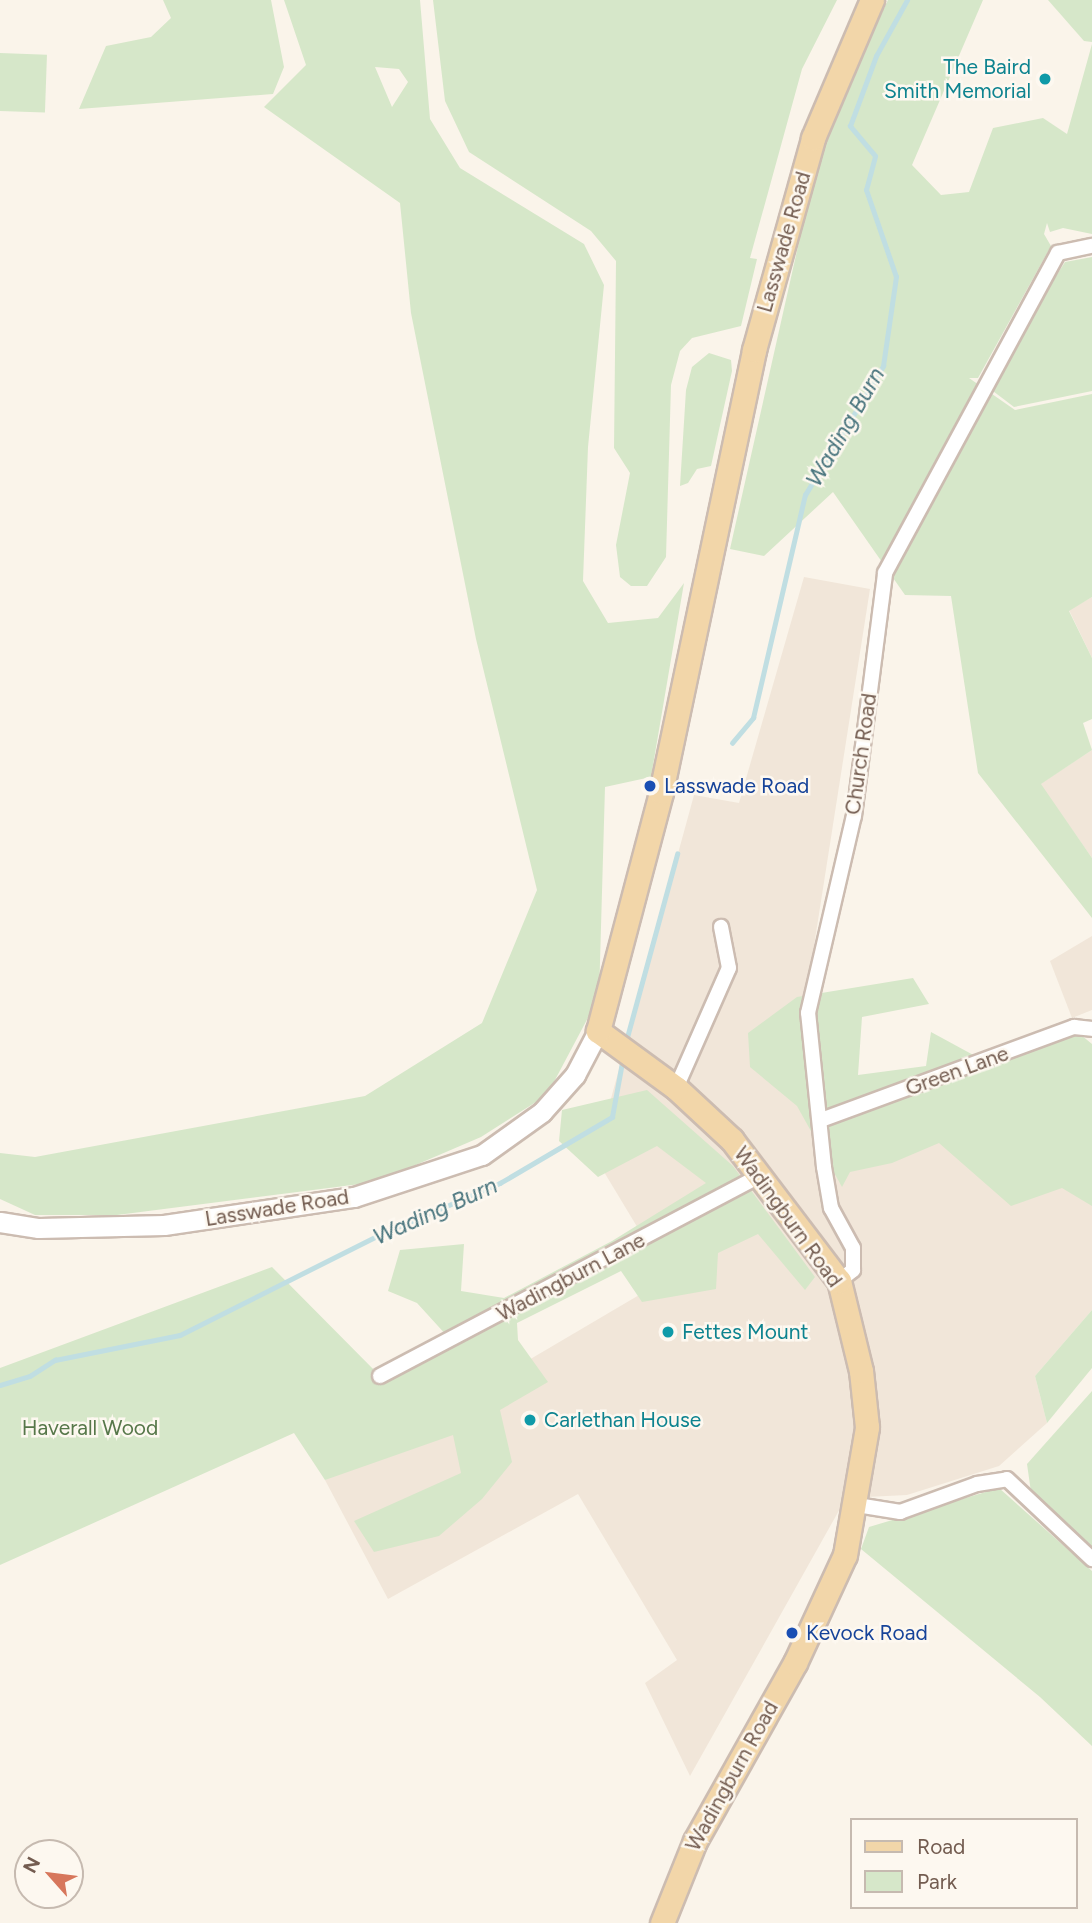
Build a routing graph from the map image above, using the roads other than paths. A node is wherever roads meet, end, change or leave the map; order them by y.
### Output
1 (872, 0) edge
2 (1092, 246) edge
3 (721, 927) dead end
4 (1092, 1029) edge
5 (616, 1043) junction
6 (676, 1088) junction
7 (821, 1120) junction
8 (761, 1175) junction
9 (0, 1222) edge
10 (839, 1281) junction
11 (380, 1376) dead end
12 (857, 1505) junction
13 (1092, 1559) edge
14 (662, 1923) edge

1 - 5 main road, Lasswade Road
2 - 7 street, Church Road
3 - 6 street
4 - 7 street, Green Lane
5 - 6 main road, Wadingburn Road
5 - 9 street, Lasswade Road
6 - 8 main road, Wadingburn Road
7 - 10 street, Church Road
8 - 10 main road, Wadingburn Road
8 - 11 street, Wadingburn Lane
10 - 12 main road, Wadingburn Road
12 - 13 street
12 - 14 main road, Wadingburn Road

